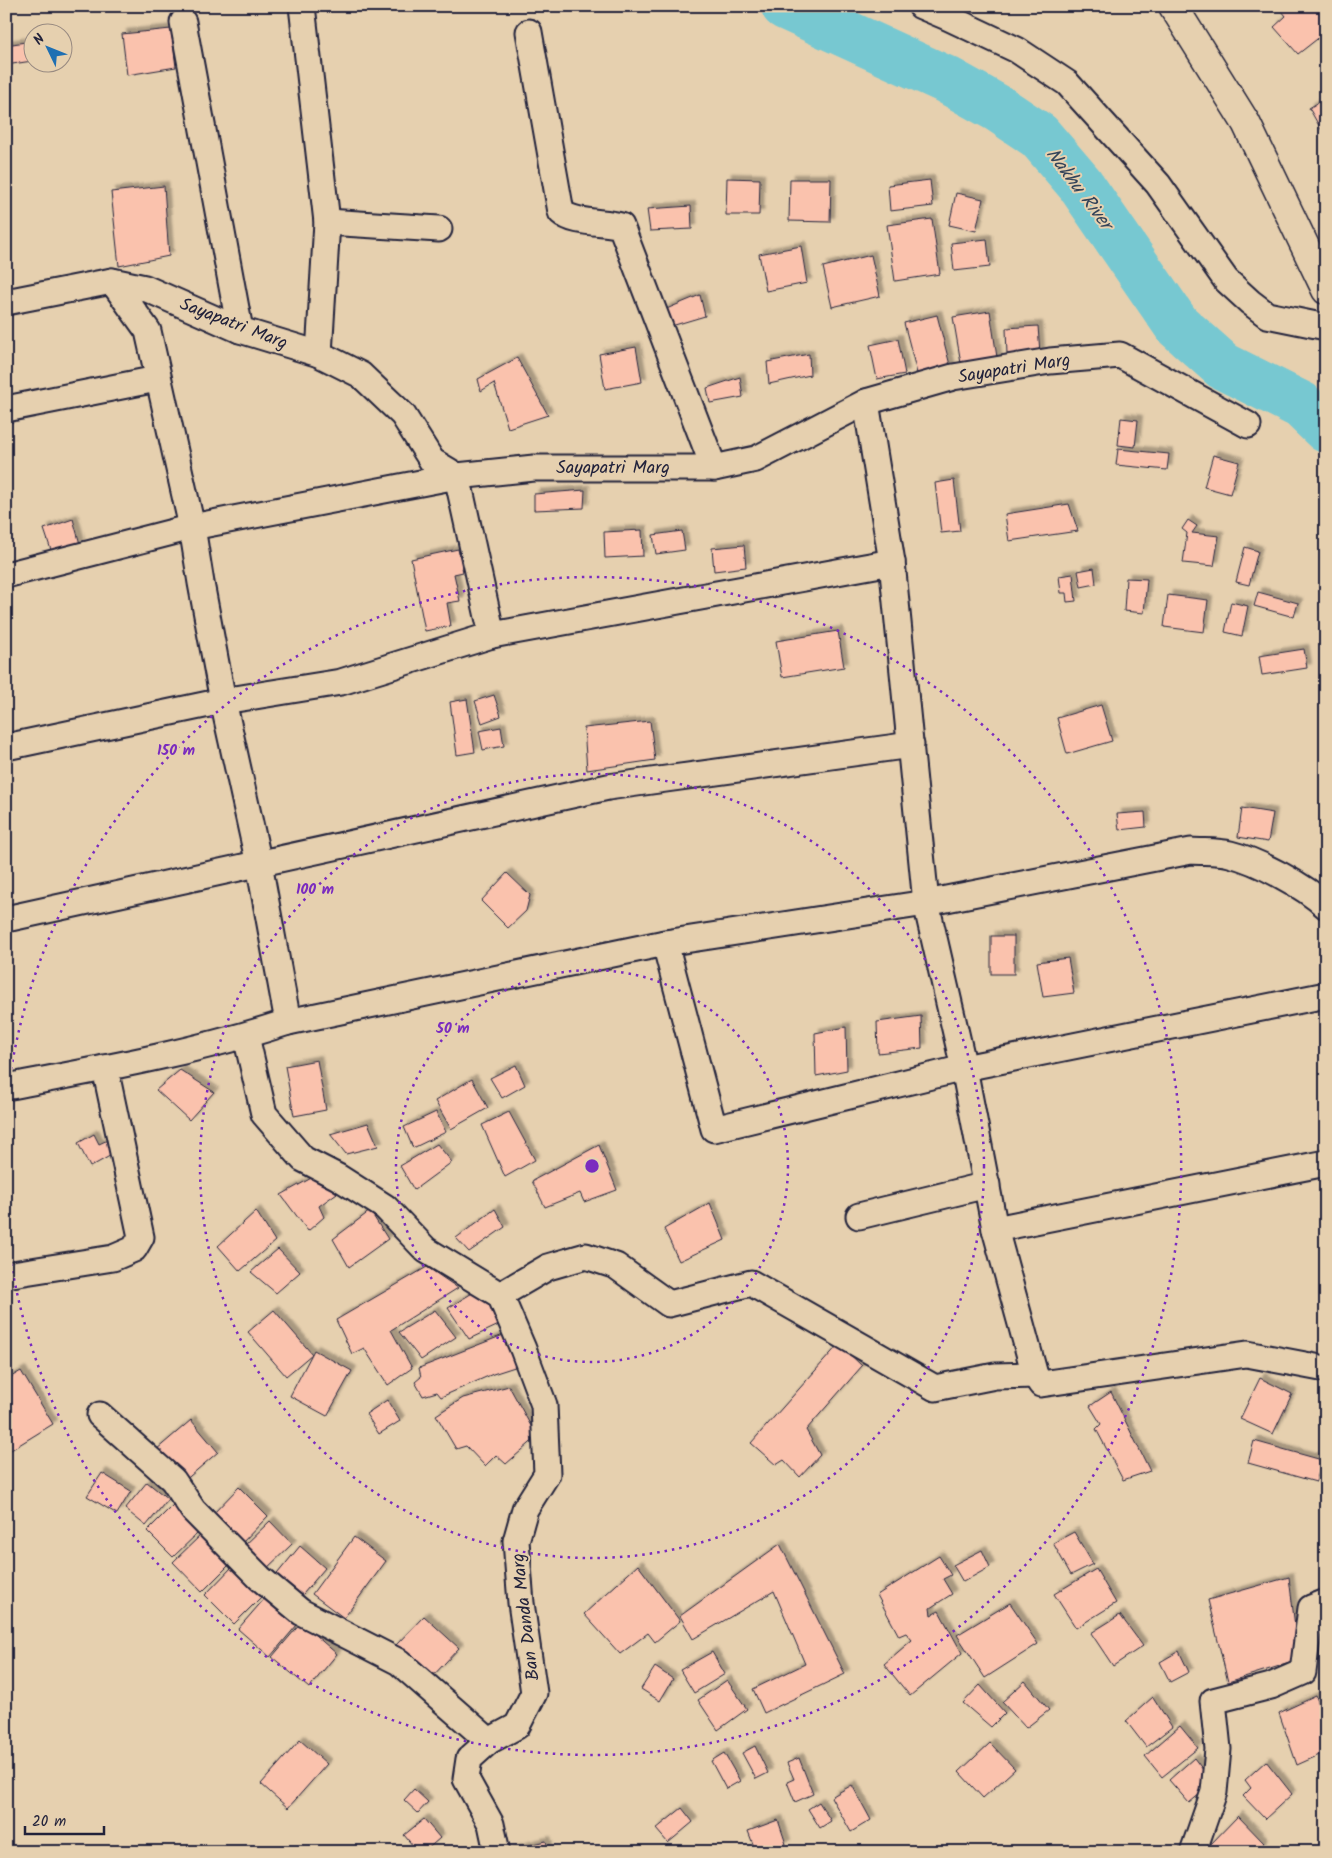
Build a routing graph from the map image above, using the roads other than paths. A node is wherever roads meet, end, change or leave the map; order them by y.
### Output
1 (302, 6) edge
2 (920, 6) edge
3 (1173, 6) edge
4 (183, 22) dead end
5 (529, 32) dead end
6 (327, 222) junction
7 (439, 229) dead end
8 (112, 280) junction
9 (1326, 290) edge
10 (6, 302) edge
11 (1326, 327) edge
12 (240, 330) junction
13 (319, 354) junction
14 (158, 379) junction
15 (866, 402) junction
16 (6, 409) edge
17 (1248, 425) dead end
18 (714, 468) junction
19 (457, 476) junction
20 (192, 527) junction
21 (892, 562) junction
22 (6, 576) edge
23 (492, 636) junction
24 (223, 701) junction
25 (911, 745) junction
26 (6, 747) edge
27 (259, 864) junction
28 (926, 902) junction
29 (1326, 906) edge
30 (6, 919) edge
31 (665, 943) junction
32 (1326, 994) edge
33 (288, 1022) junction
34 (246, 1036) junction
35 (104, 1068) junction
36 (964, 1068) junction
37 (6, 1087) edge
38 (1326, 1163) edge
39 (987, 1185) junction
40 (859, 1216) dead end
41 (995, 1229) junction
42 (6, 1275) edge
43 (500, 1295) junction
44 (1326, 1369) edge
45 (1035, 1375) junction
46 (100, 1415) dead end
47 (1326, 1602) edge
48 (490, 1741) junction
49 (497, 1852) edge
50 (1193, 1852) edge

1 - 6 street
2 - 11 street
3 - 9 street
4 - 12 street
5 - 18 street
6 - 7 street
6 - 13 street
8 - 10 street, Sayapatri Marg
8 - 12 street, Sayapatri Marg
8 - 14 street
12 - 13 street, Sayapatri Marg
13 - 19 street, Sayapatri Marg
14 - 16 street
14 - 20 street
15 - 17 street, Sayapatri Marg
15 - 18 street, Sayapatri Marg
15 - 21 street
18 - 19 street, Sayapatri Marg
19 - 20 street
19 - 23 street
20 - 22 street
20 - 24 street
21 - 23 street
21 - 25 street
23 - 24 street
24 - 26 street
24 - 27 street
25 - 27 street
25 - 28 street
27 - 30 street
27 - 33 street
28 - 29 street
28 - 31 street
28 - 36 street
31 - 33 street
31 - 36 street
32 - 36 street
33 - 34 street
34 - 35 street
34 - 43 street
35 - 37 street
35 - 42 street
36 - 39 street
38 - 41 street
39 - 40 street
39 - 41 street
41 - 45 street
43 - 45 street
43 - 48 street, Ban Danda Marg
44 - 45 street
46 - 48 street
47 - 50 street
48 - 49 street, Ban Danda Marg

